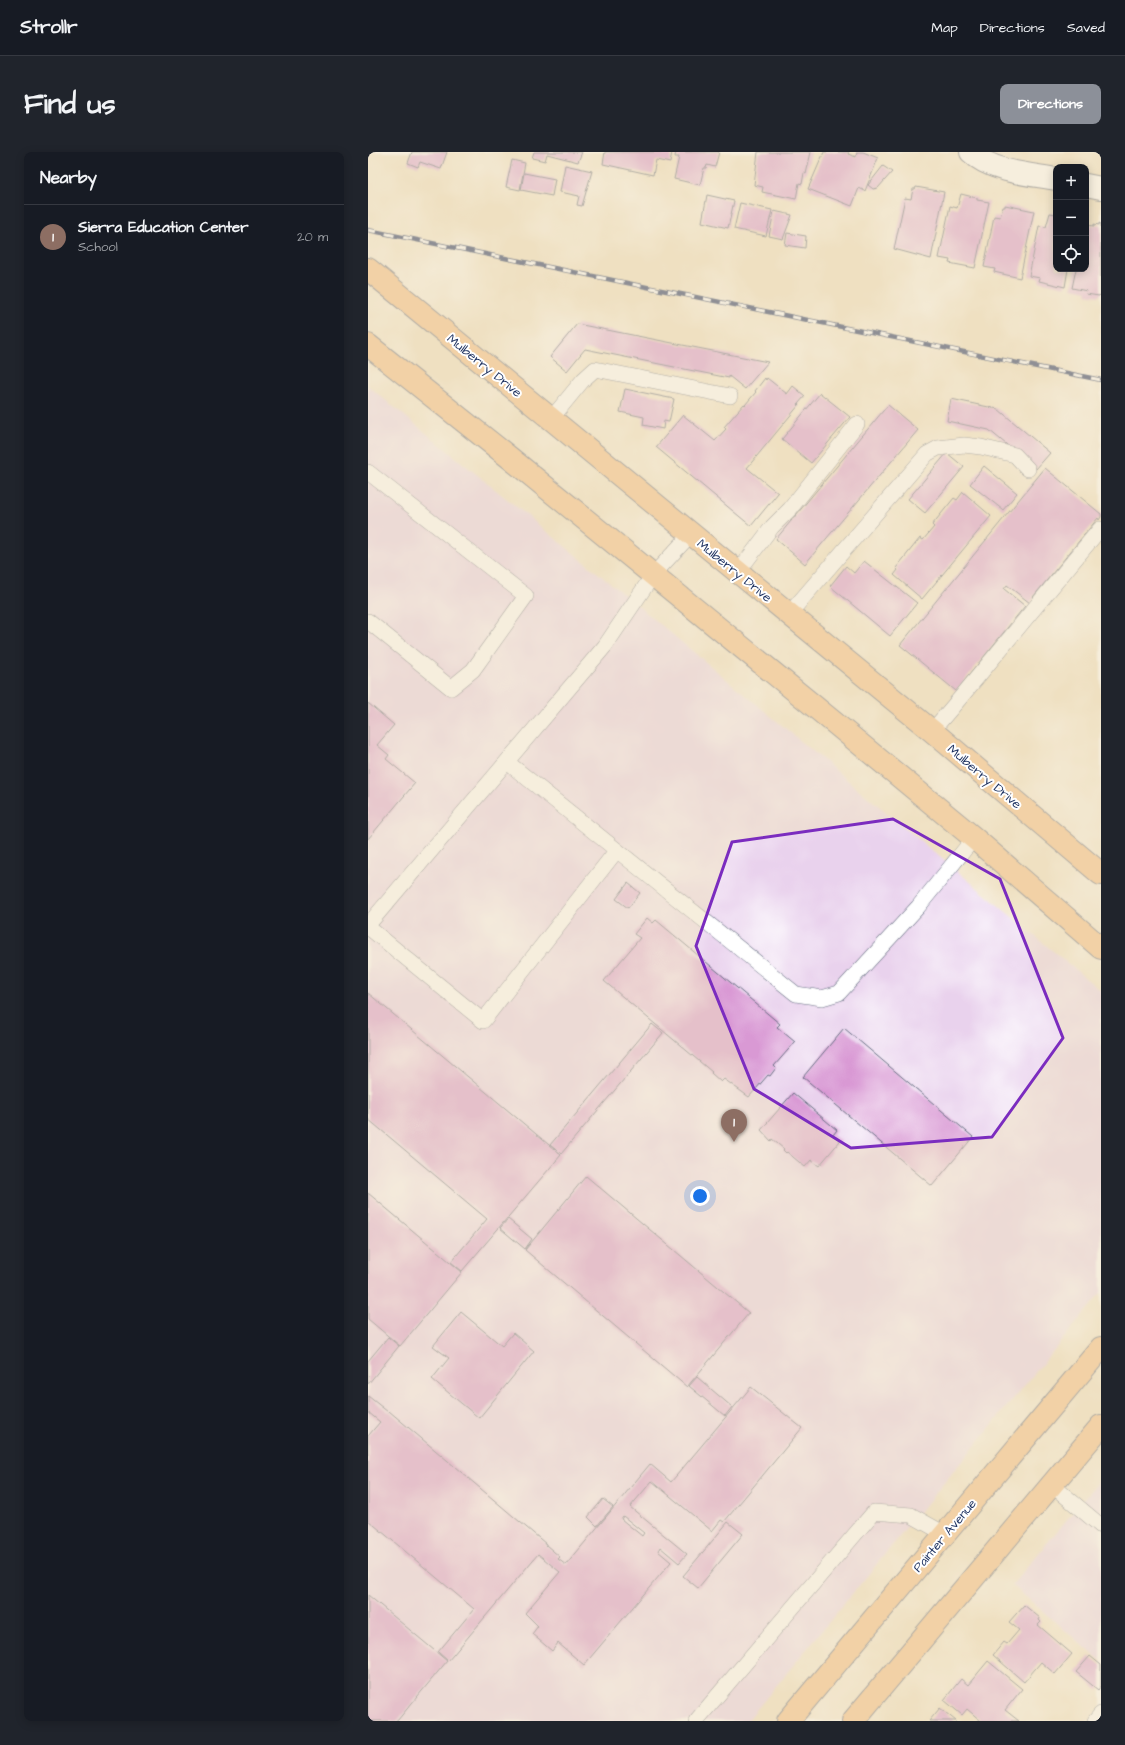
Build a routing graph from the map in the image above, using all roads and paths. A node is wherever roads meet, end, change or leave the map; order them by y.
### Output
1 (971, 152) edge
2 (1053, 178) edge
3 (1089, 186) edge
4 (1101, 188) edge
5 (368, 268) edge
6 (368, 345) edge
7 (730, 396) dead end
8 (551, 419) junction
9 (857, 424) dead end
10 (1028, 469) dead end
11 (368, 472) edge
12 (1100, 529) dead end
13 (691, 534) junction
14 (738, 572) junction
15 (653, 576) junction
16 (789, 614) junction
17 (368, 621) edge
18 (932, 730) junction
19 (507, 762) junction
20 (974, 838) junction
21 (617, 850) junction
22 (1101, 874) edge
23 (368, 926) edge
24 (1101, 948) edge
25 (1101, 1348) edge
26 (1101, 1426) edge
27 (1052, 1484) junction
28 (1101, 1526) edge
29 (945, 1534) junction
30 (1101, 1714) edge
31 (696, 1721) edge
32 (788, 1721) edge
33 (853, 1721) edge
34 (1096, 1721) edge

1 - 2 street
3 - 4 street
5 - 8 main road, Mulberry Drive
6 - 15 main road
7 - 8 lane
8 - 13 main road, Mulberry Drive
9 - 14 lane
10 - 16 lane
11 - 17 lane
12 - 18 lane
13 - 14 main road, Mulberry Drive
13 - 15 lane
14 - 16 main road, Mulberry Drive
15 - 19 lane
15 - 20 main road
16 - 18 main road, Mulberry Drive
18 - 22 main road, Mulberry Drive
19 - 21 lane
19 - 23 lane
20 - 21 lane
20 - 24 main road
21 - 23 lane
25 - 29 main road, Painter Avenue
26 - 27 main road
27 - 28 lane
27 - 33 main road
29 - 31 lane
29 - 32 main road, Painter Avenue
30 - 34 lane

